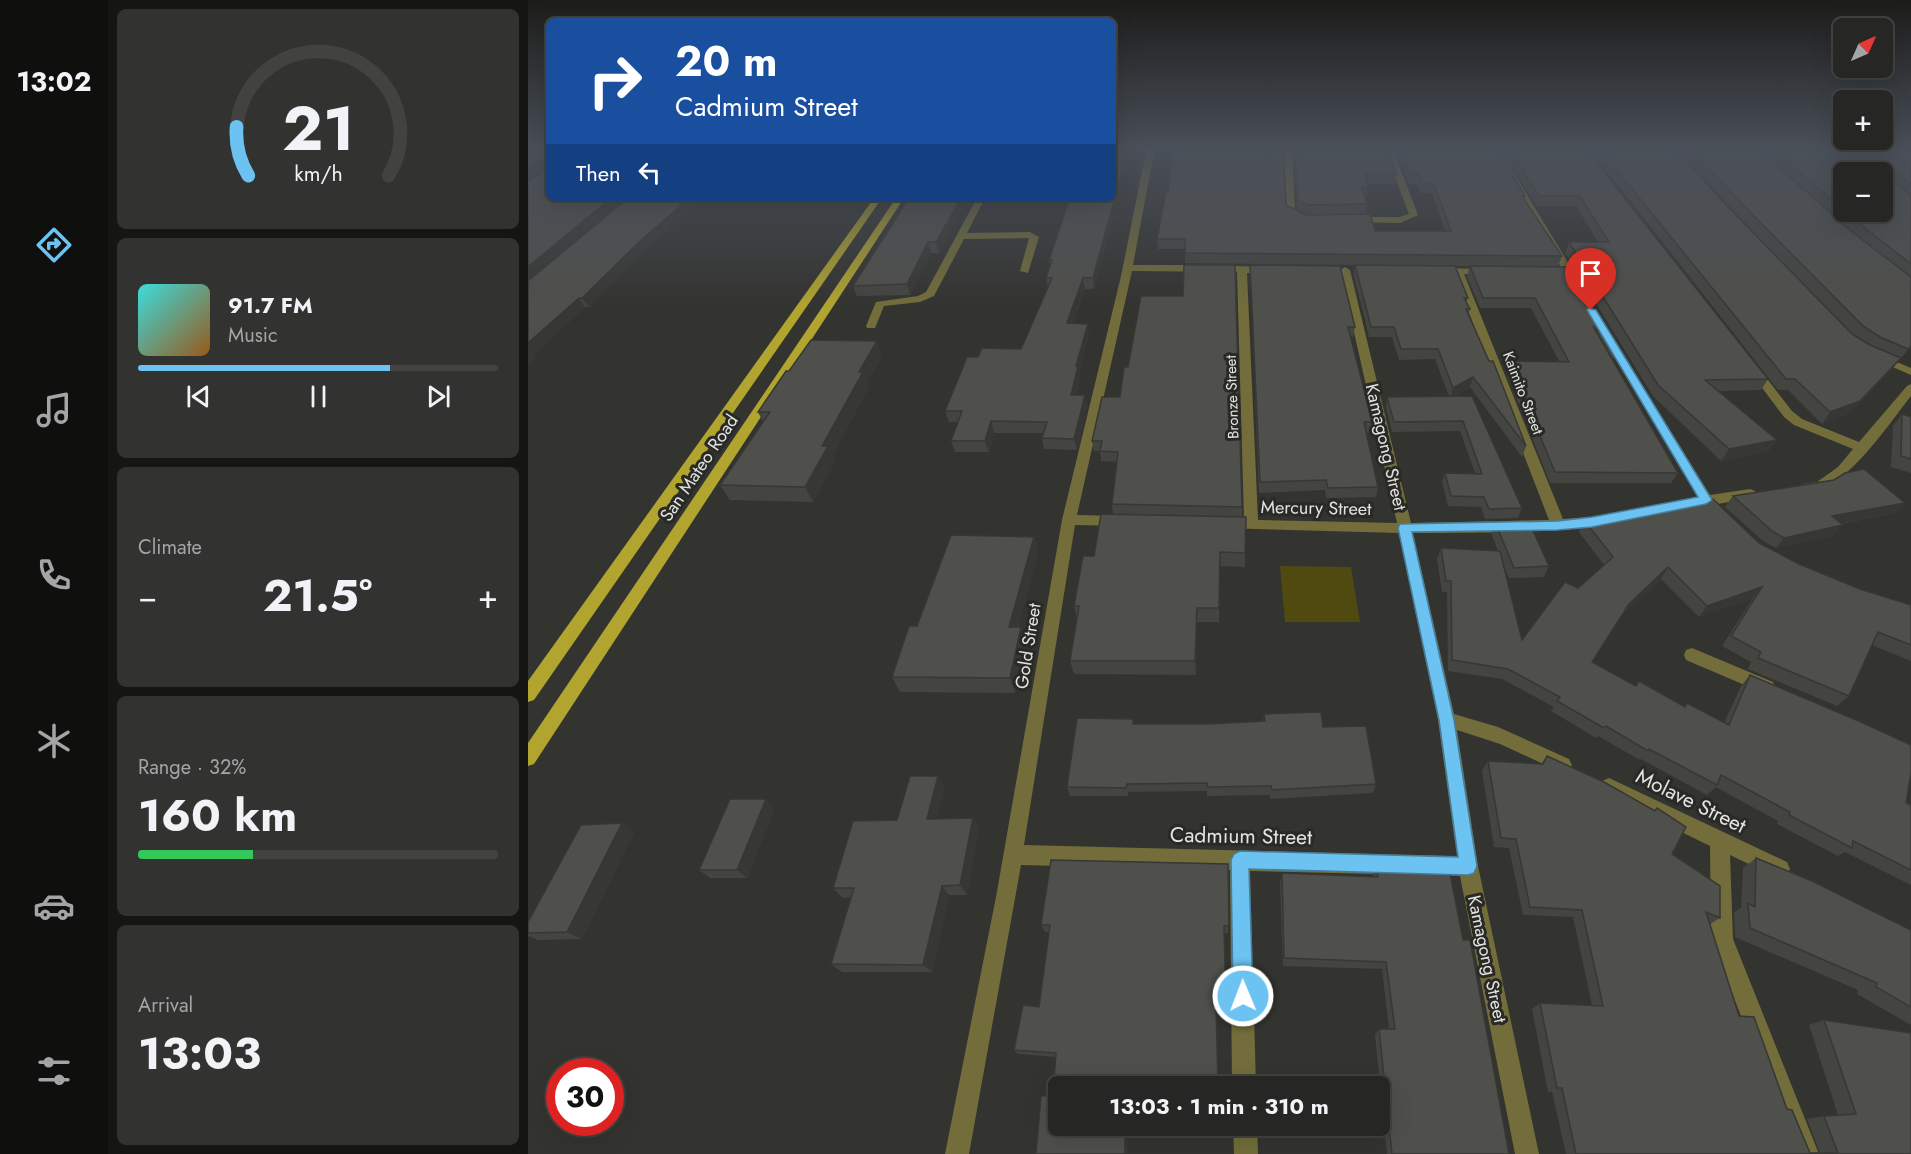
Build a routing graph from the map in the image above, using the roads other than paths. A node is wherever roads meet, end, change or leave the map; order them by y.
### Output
1 (876, 201) edge
2 (898, 201) edge
3 (979, 201) edge
4 (1140, 201) edge
5 (1290, 201) edge
6 (1409, 201) edge
7 (1526, 201) edge
8 (1318, 220) edge
9 (1342, 220) edge
10 (961, 236) junction
11 (1128, 268) junction
12 (1242, 269) junction
13 (1275, 270) edge
14 (1345, 270) edge
15 (1025, 271) dead end
16 (1424, 271) edge
17 (1458, 272) junction
18 (1501, 272) edge
19 (1552, 272) edge
20 (1569, 273) junction
21 (1581, 292) edge
22 (1598, 322) edge
23 (872, 326) dead end
24 (1867, 352) edge
25 (1746, 360) edge
26 (1911, 372) edge
27 (1911, 388) edge
28 (1862, 448) junction
29 (1797, 488) edge
30 (1762, 493) edge
31 (1706, 500) junction
32 (1666, 508) edge
33 (1721, 514) edge
34 (1621, 518) edge
35 (1069, 520) junction
36 (1137, 521) edge
37 (1206, 523) edge
38 (1251, 524) junction
39 (1558, 525) junction
40 (1405, 528) junction
41 (1692, 655) dead end
42 (1780, 692) edge
43 (528, 695) edge
44 (1446, 720) junction
45 (528, 758) edge
46 (1720, 840) junction
47 (1014, 855) junction
48 (1240, 860) junction
49 (1468, 866) junction
50 (1794, 877) edge
51 (1244, 1076) edge
52 (1245, 1136) edge
53 (957, 1154) edge
54 (1246, 1154) edge
55 (1527, 1154) edge
56 (1807, 1154) edge

1 - 43 main road, San Mateo Road
2 - 45 main road, San Mateo Road
3 - 10 street
4 - 11 street, Gold Street
5 - 8 street
6 - 9 street
7 - 20 street
10 - 15 street
10 - 23 street
11 - 12 street
11 - 35 street, Gold Street
12 - 13 street
12 - 38 street, Bronze Street
14 - 40 street, Kamagong Street
16 - 17 street
17 - 18 street
17 - 39 street, Kaimito Street
19 - 20 street
20 - 21 street
22 - 31 street
24 - 26 street
25 - 28 street
27 - 28 street
28 - 29 street
30 - 31 street
31 - 32 street
31 - 33 street
34 - 39 street, Mercury Street
35 - 36 street
35 - 47 street, Gold Street
37 - 38 street, Mercury Street
38 - 40 street, Mercury Street
39 - 40 street, Mercury Street
40 - 44 street, Kamagong Street
41 - 42 street
44 - 46 street, Molave Street
44 - 49 street, Kamagong Street
46 - 50 street, Molave Street
46 - 56 street
47 - 48 street, Cadmium Street
47 - 53 street, Gold Street
48 - 49 street, Cadmium Street
48 - 51 street
49 - 55 street, Kamagong Street
52 - 54 street

